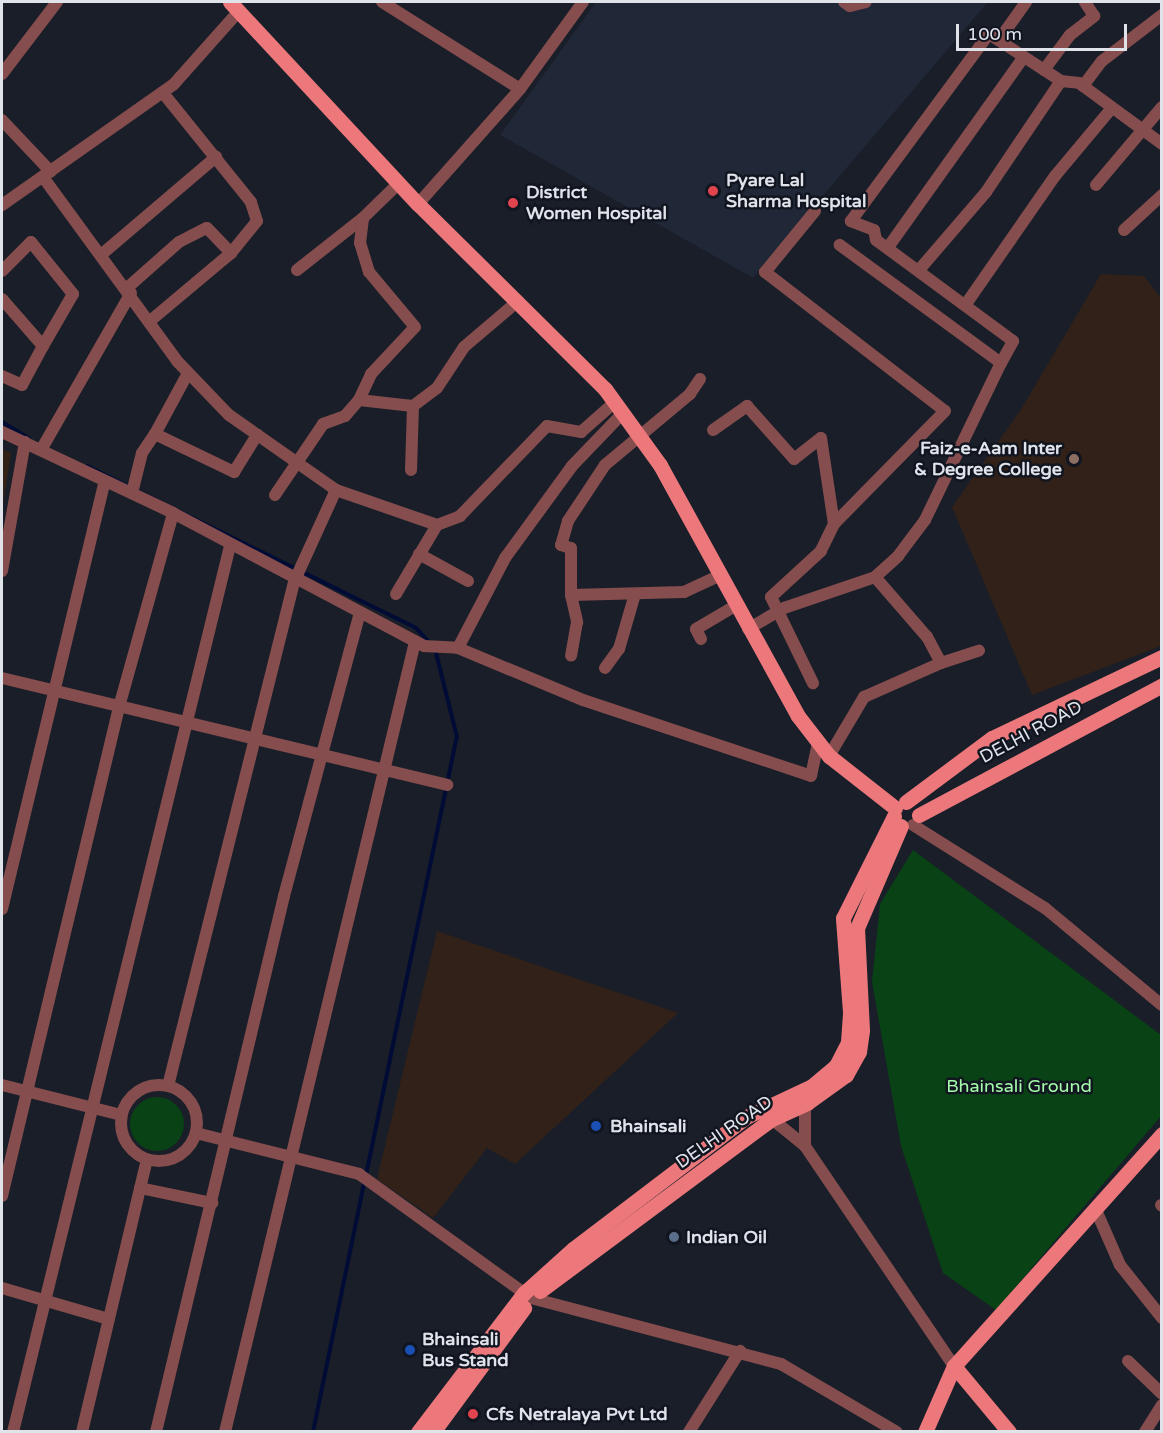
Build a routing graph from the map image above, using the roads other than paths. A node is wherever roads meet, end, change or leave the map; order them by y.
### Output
1 (57, 2) edge
2 (382, 2) edge
3 (583, 2) edge
4 (843, 2) edge
5 (866, 2) edge
6 (1026, 2) edge
7 (1085, 2) edge
8 (235, 6) edge
9 (1161, 15) edge
10 (999, 40) junction
11 (1024, 57) junction
12 (1044, 70) junction
13 (2, 74) edge
14 (1061, 81) junction
15 (1083, 86) junction
16 (520, 89) junction
17 (163, 93) junction
18 (1161, 107) edge
19 (1111, 109) junction
20 (2, 120) edge
21 (1142, 135) junction
22 (1161, 144) edge
23 (216, 157) junction
24 (47, 174) junction
25 (399, 183) junction
26 (1096, 185) dead end
27 (1161, 195) edge
28 (418, 204) junction
29 (2, 205) edge
30 (815, 211) dead end
31 (363, 218) junction
32 (1124, 230) dead end
33 (840, 245) dead end
34 (889, 246) junction
35 (231, 253) junction
36 (102, 255) junction
37 (297, 270) dead end
38 (919, 270) junction
39 (2, 271) edge
40 (129, 290) junction
41 (2, 299) edge
42 (518, 301) junction
43 (966, 304) junction
44 (150, 321) junction
45 (43, 346) junction
46 (1001, 363) junction
47 (188, 373) junction
48 (2, 376) edge
49 (700, 379) dead end
50 (359, 400) junction
51 (413, 406) junction
52 (619, 407) junction
53 (713, 430) dead end
54 (2, 432) edge
55 (155, 434) junction
56 (638, 434) junction
57 (257, 435) junction
58 (25, 442) junction
59 (44, 445) junction
60 (294, 462) junction
61 (411, 470) dead end
62 (105, 481) junction
63 (336, 490) junction
64 (132, 493) junction
65 (274, 495) dead end
66 (172, 513) junction
67 (834, 524) junction
68 (437, 525) junction
69 (230, 546) junction
70 (419, 554) junction
71 (2, 571) edge
72 (719, 576) junction
73 (875, 577) junction
74 (468, 581) dead end
75 (294, 582) junction
76 (396, 594) dead end
77 (636, 594) junction
78 (571, 595) junction
79 (735, 606) junction
80 (360, 612) junction
81 (777, 612) junction
82 (748, 629) junction
83 (701, 639) dead end
84 (419, 644) junction
85 (452, 648) junction
86 (979, 651) dead end
87 (571, 655) dead end
88 (1161, 657) edge
89 (941, 663) junction
90 (605, 668) dead end
91 (2, 678) edge
92 (813, 683) dead end
93 (1161, 685) edge
94 (54, 691) junction
95 (118, 707) junction
96 (186, 723) junction
97 (255, 740) junction
98 (818, 742) junction
99 (829, 756) junction
100 (322, 758) junction
101 (383, 774) junction
102 (447, 786) dead end
103 (905, 815) junction
104 (2, 909) edge
105 (1161, 1005) edge
106 (2, 1085) edge
107 (168, 1086) junction
108 (28, 1091) junction
109 (805, 1097) junction
110 (91, 1107) junction
111 (767, 1114) junction
112 (121, 1115) junction
113 (196, 1133) junction
114 (1161, 1134) edge
115 (227, 1141) junction
116 (805, 1146) junction
117 (289, 1156) junction
118 (147, 1160) junction
119 (140, 1188) junction
120 (2, 1196) edge
121 (212, 1203) junction
122 (1095, 1208) junction
123 (2, 1288) edge
124 (527, 1295) junction
125 (46, 1299) junction
126 (109, 1318) junction
127 (1161, 1318) edge
128 (740, 1351) junction
129 (1128, 1361) dead end
130 (954, 1366) junction
131 (1161, 1394) edge
132 (1160, 1411) edge
133 (13, 1431) edge
134 (82, 1431) edge
135 (156, 1431) edge
136 (225, 1431) edge
137 (418, 1431) edge
138 (433, 1431) edge
139 (689, 1431) edge
140 (897, 1431) edge
141 (925, 1431) edge
142 (1009, 1431) edge
143 (1145, 1431) edge

1 - 13 street
2 - 16 street
3 - 16 street
4 - 5 street
6 - 10 street
7 - 12 street
8 - 17 street
8 - 25 main road
9 - 15 street
10 - 11 street
10 - 34 street
11 - 12 street
11 - 34 street
12 - 14 street
14 - 15 street
14 - 38 street
15 - 19 street
16 - 28 street
17 - 23 street
17 - 24 street
18 - 21 street
19 - 21 street
19 - 43 street
20 - 24 street
21 - 22 street
21 - 26 street
23 - 35 street
23 - 36 street
24 - 29 street
24 - 36 street
25 - 28 main road
25 - 31 street
27 - 32 street
28 - 42 main road
30 - 67 street
31 - 37 street
31 - 50 street
33 - 46 street
34 - 38 street
35 - 40 street
35 - 44 street
36 - 40 street
38 - 43 street
39 - 45 street
40 - 44 street
40 - 59 street
41 - 45 street
42 - 51 street
42 - 52 main road
43 - 46 street
44 - 47 street
45 - 48 street
46 - 73 street
47 - 55 street
47 - 57 street
49 - 56 street
50 - 51 street
50 - 60 street
51 - 61 street
52 - 56 main road
52 - 68 street
52 - 85 street
53 - 67 street
54 - 58 street
55 - 57 street
55 - 64 street
56 - 72 main road
56 - 78 street
57 - 60 street
58 - 59 street
58 - 71 street
59 - 62 street
60 - 63 street
60 - 65 street
62 - 64 street
62 - 94 street
63 - 68 street
63 - 75 street
64 - 66 street
66 - 69 street
66 - 95 street
67 - 81 street
68 - 70 street
69 - 75 street
69 - 96 street
70 - 74 street
70 - 76 street
72 - 77 street
72 - 79 main road
73 - 81 street
73 - 89 street
75 - 80 street
75 - 97 street
77 - 78 street
77 - 90 street
78 - 87 street
79 - 82 main road
79 - 83 street
80 - 84 street
80 - 100 street
81 - 82 street
81 - 92 street
82 - 98 main road
84 - 85 street
84 - 101 street
85 - 98 street
86 - 89 street
88 - 103 main road
89 - 99 street
91 - 94 street
93 - 103 main road, DELHI ROAD
94 - 95 street
94 - 104 street
95 - 96 street
95 - 108 street
96 - 97 street
96 - 110 street
97 - 100 street
97 - 107 street
98 - 99 main road
99 - 103 main road
100 - 101 street
100 - 115 street
101 - 102 street
101 - 117 street
103 - 105 street
103 - 109 main road, DELHI ROAD
106 - 108 street
107 - 112 street
107 - 113 street
108 - 110 street
108 - 120 street
109 - 111 main road, DELHI ROAD
109 - 116 street
110 - 112 street
110 - 125 street
111 - 116 street
111 - 124 main road, DELHI ROAD
112 - 118 street
113 - 115 street
113 - 118 street
114 - 122 main road
115 - 117 street
115 - 121 street
116 - 130 street
117 - 124 street
117 - 136 street
118 - 119 street
119 - 121 street
119 - 126 street
121 - 135 street
122 - 127 street
122 - 130 main road
123 - 125 street
124 - 128 street
124 - 137 main road
124 - 138 main road
125 - 126 street
125 - 133 street
126 - 134 street
128 - 139 street
128 - 140 street
129 - 131 street
130 - 141 main road
130 - 142 main road
132 - 143 street

